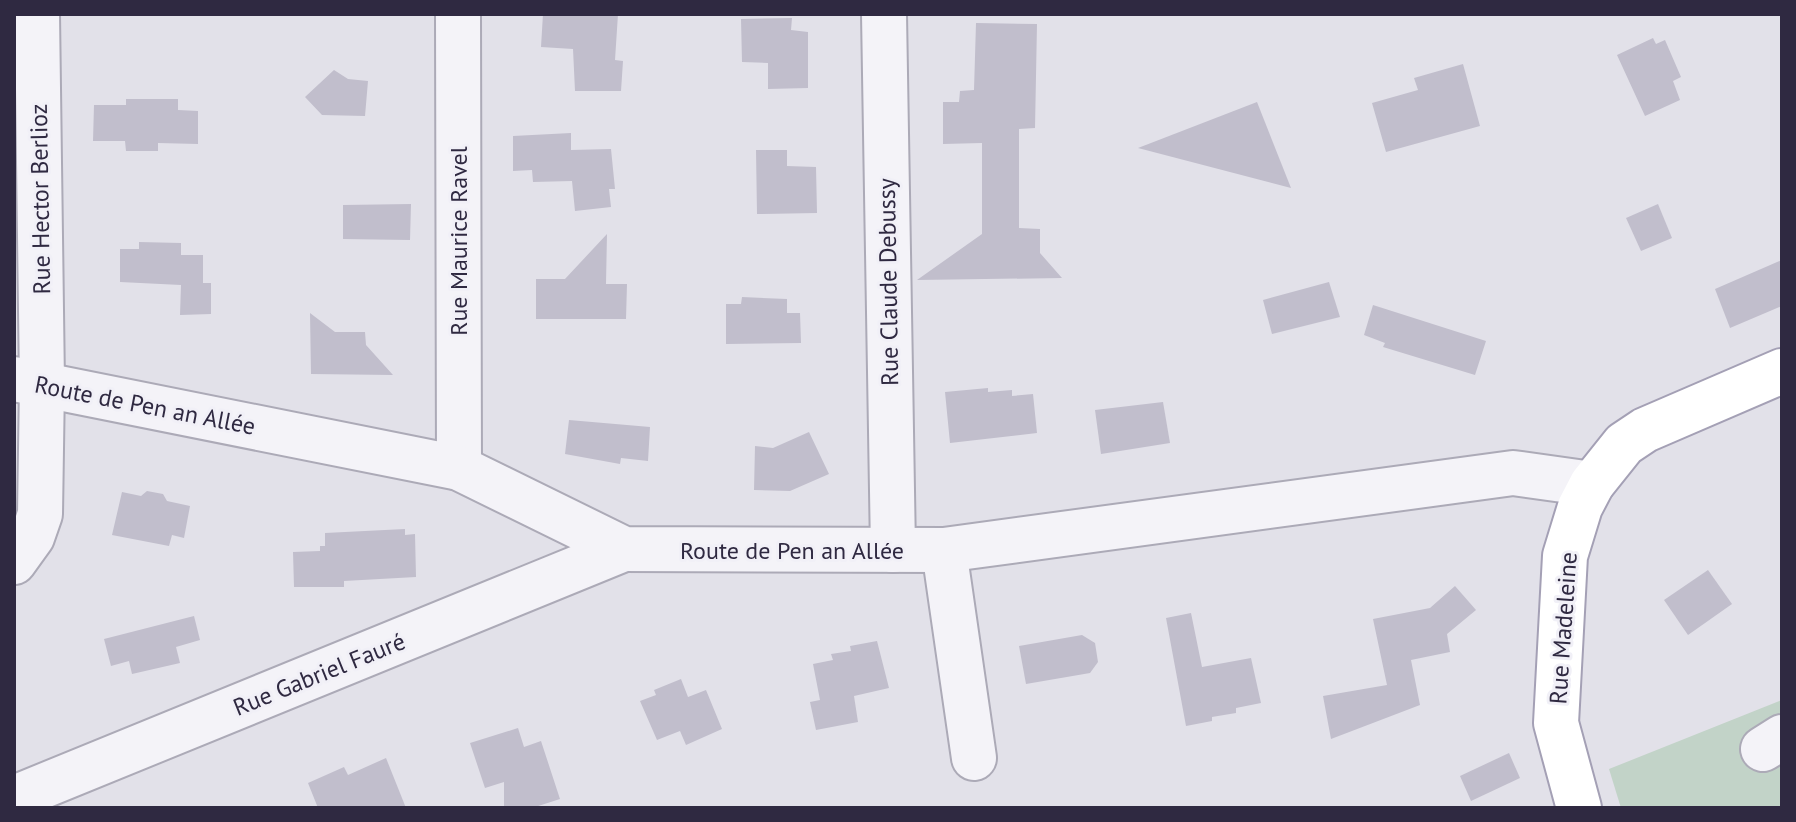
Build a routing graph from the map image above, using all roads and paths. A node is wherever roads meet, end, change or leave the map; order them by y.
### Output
1 (458, 14) edge
2 (884, 14) edge
3 (30, 16) edge
4 (1782, 371) edge
5 (28, 381) edge
6 (459, 468) junction
7 (1592, 484) junction
8 (624, 549) junction
9 (893, 550) junction
10 (944, 550) junction
11 (14, 562) edge
12 (974, 758) dead end
13 (28, 799) edge
14 (1579, 808) edge

1 - 6 street, Rue Maurice Ravel
2 - 9 street, Rue Claude Debussy
3 - 5 street, Rue Hector Berlioz
4 - 7 main road, Rue Madeleine
5 - 6 street, Route de Pen an Allée
5 - 11 street, Rue Hector Berlioz
6 - 8 street, Route de Pen an Allée
7 - 10 street, Route de Pen an Allée
7 - 14 main road, Rue Madeleine
8 - 9 street, Route de Pen an Allée
8 - 13 street, Rue Gabriel Fauré
9 - 10 street, Route de Pen an Allée
10 - 12 street

